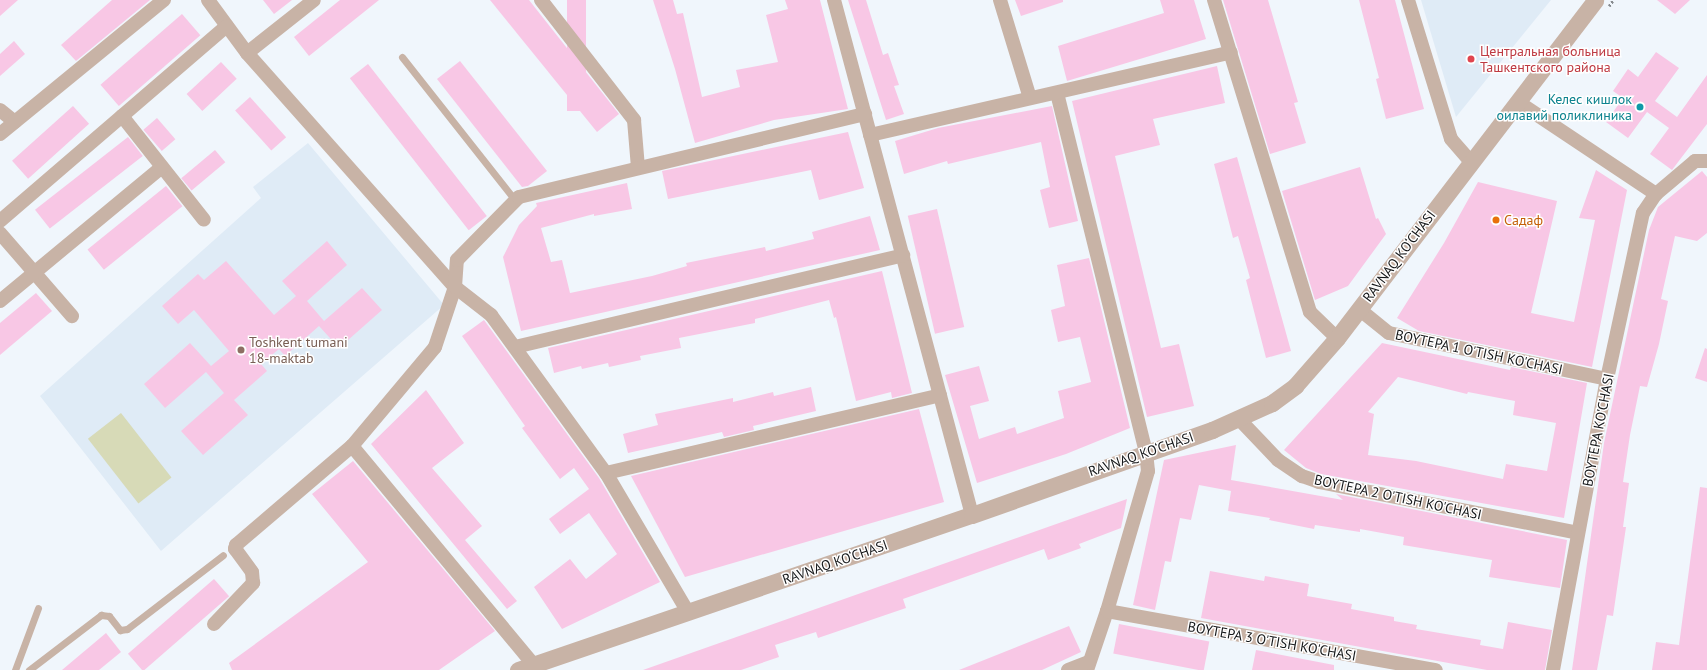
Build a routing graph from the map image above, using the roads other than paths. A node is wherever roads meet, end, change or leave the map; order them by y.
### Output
1 (164, 0) edge
2 (208, 0) edge
3 (541, 0) edge
4 (834, 0) edge
5 (1000, 0) edge
6 (1214, 0) edge
7 (1408, 0) edge
8 (1595, 0) edge
9 (309, 2) edge
10 (227, 26) junction
11 (1231, 52) junction
12 (247, 53) junction
13 (402, 57) dead end
14 (1057, 93) junction
15 (1030, 98) junction
16 (1518, 102) junction
17 (0, 110) edge
18 (864, 114) junction
19 (122, 116) junction
20 (15, 122) junction
21 (0, 134) edge
22 (870, 135) junction
23 (1707, 161) edge
24 (1471, 162) junction
25 (162, 167) junction
26 (638, 168) junction
27 (1656, 194) junction
28 (516, 200) junction
29 (204, 220) dead end
30 (0, 221) edge
31 (0, 233) edge
32 (902, 255) junction
33 (35, 274) junction
34 (455, 287) junction
35 (0, 301) edge
36 (1360, 309) junction
37 (72, 316) dead end
38 (1336, 338) junction
39 (515, 347) junction
40 (1607, 379) junction
41 (940, 395) junction
42 (1238, 418) junction
43 (352, 446) junction
44 (1146, 452) junction
45 (606, 472) junction
46 (972, 515) junction
47 (1578, 534) junction
48 (223, 555) dead end
49 (38, 608) dead end
50 (1107, 611) junction
51 (688, 612) junction
52 (214, 624) dead end
53 (1088, 666) edge
54 (526, 667) edge
55 (15, 670) edge
56 (29, 670) edge
57 (1068, 670) edge
58 (1436, 670) edge
59 (1553, 670) edge

1 - 20 street
2 - 10 street
3 - 26 street
4 - 18 street
5 - 15 street
6 - 11 street
7 - 24 street
8 - 16 street, RAVNAQ KO‘CHASI
9 - 12 street
10 - 12 street
10 - 19 street
11 - 14 street
11 - 38 street
12 - 34 street
13 - 28 lane
14 - 15 street
14 - 44 street
15 - 22 street
16 - 24 street, RAVNAQ KO‘CHASI
16 - 27 street
17 - 20 street
18 - 22 street
18 - 26 street
19 - 25 street
19 - 30 street
20 - 21 street
22 - 32 street
23 - 27 street, BOYTEPA KO'CHASI
24 - 36 street, RAVNAQ KO‘CHASI
25 - 29 street
25 - 33 street
26 - 28 street
27 - 40 street, BOYTEPA KO'CHASI
28 - 34 street
31 - 33 street
32 - 39 street
32 - 41 street
33 - 35 street
33 - 37 street
34 - 39 street
34 - 43 street
36 - 38 street, RAVNAQ KO‘CHASI
36 - 40 street, BOYTEPA 1 O'TISH KO'CHASI
38 - 42 street, RAVNAQ KO‘CHASI
39 - 45 street
40 - 47 street, BOYTEPA KO'CHASI
41 - 45 street
41 - 46 street
42 - 44 street, RAVNAQ KO‘CHASI
42 - 47 street, BOYTEPA 2 O'TISH KO'CHASI
43 - 52 street
43 - 54 street
44 - 46 street, RAVNAQ KO‘CHASI
44 - 50 street
45 - 51 street
46 - 51 street, RAVNAQ KO‘CHASI
47 - 59 street, BOYTEPA KO'CHASI
48 - 56 lane
49 - 55 lane
50 - 53 street
50 - 58 street, BOYTEPA 3 O'TISH KO'CHASI
51 - 54 street, RAVNAQ KO‘CHASI
53 - 57 street

